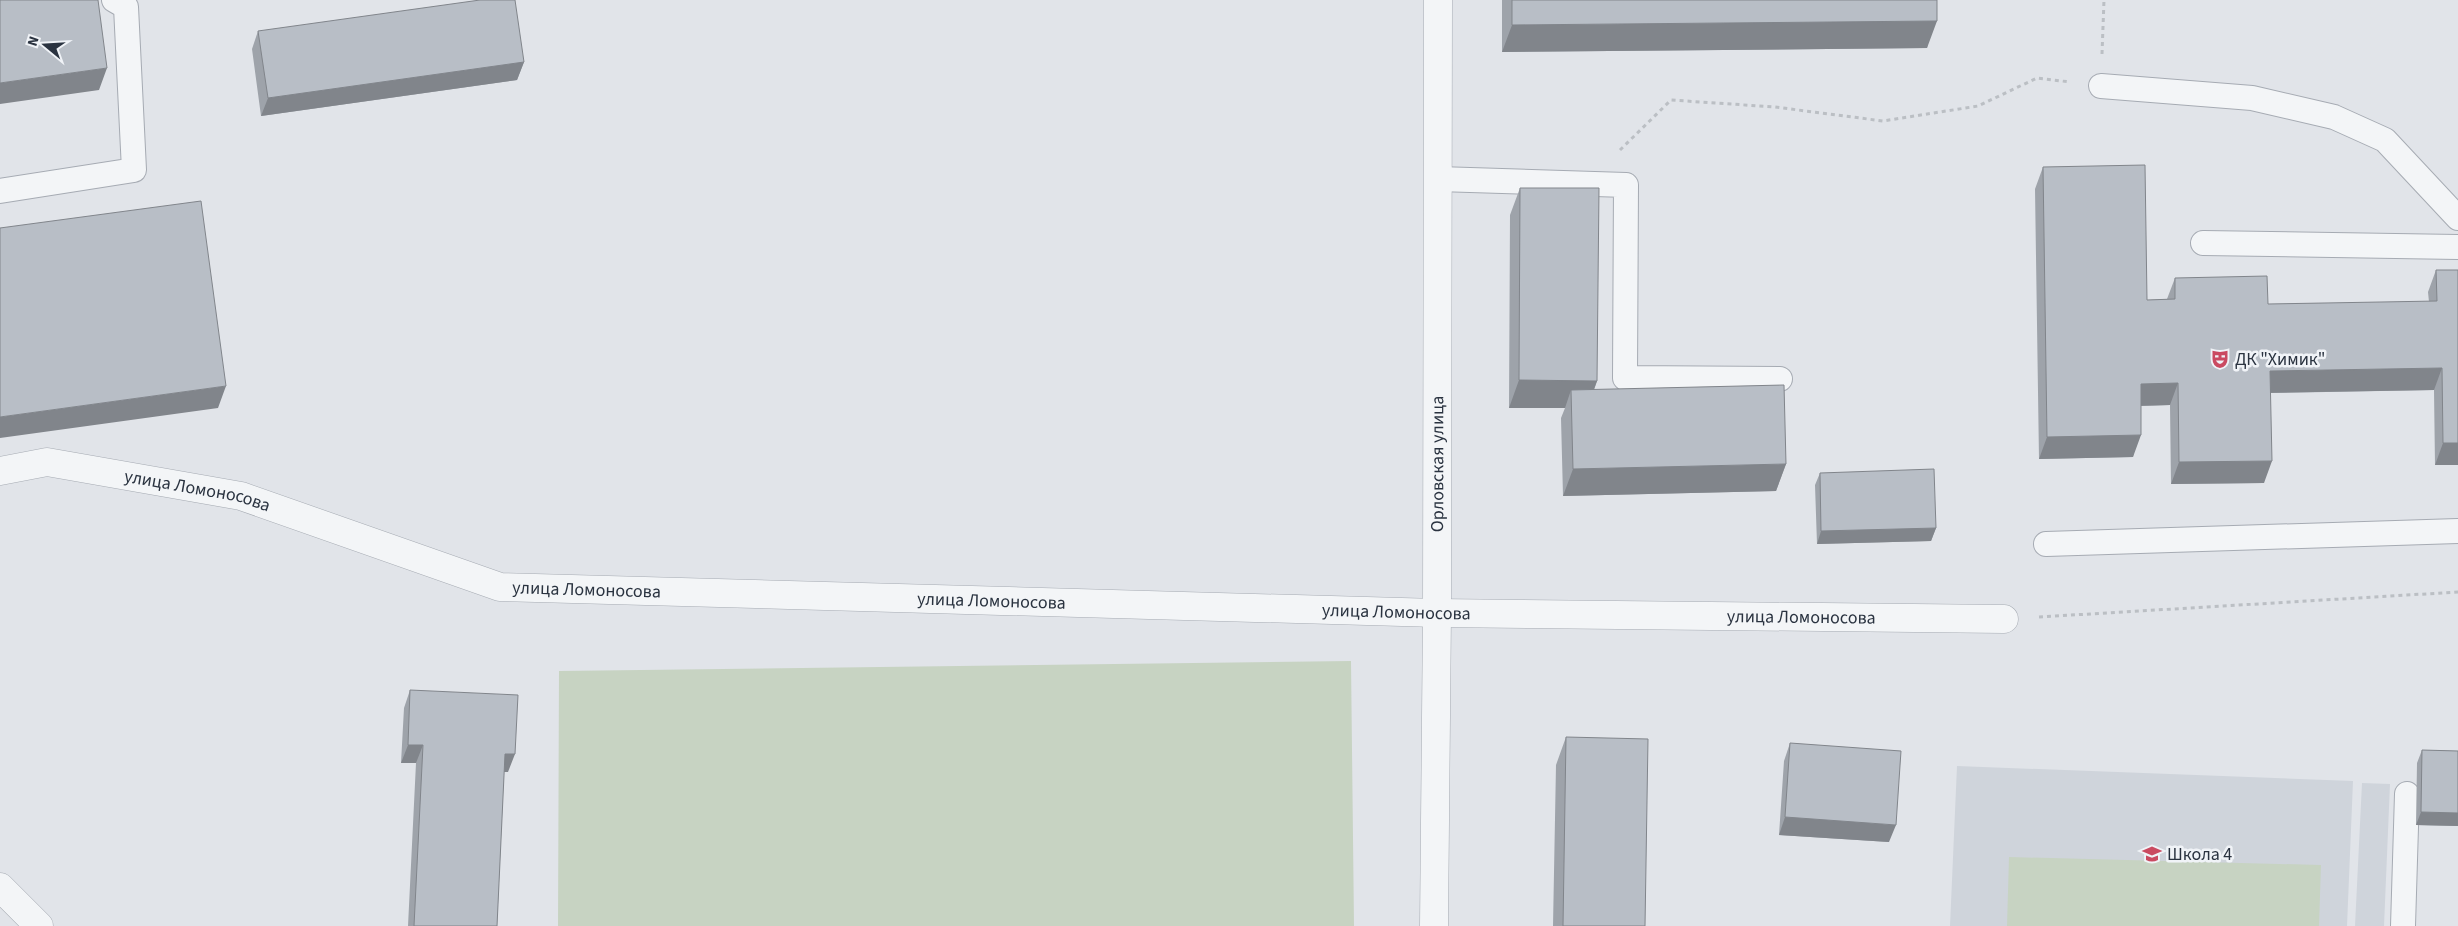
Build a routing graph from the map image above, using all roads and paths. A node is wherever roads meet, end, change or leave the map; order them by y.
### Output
1 (114, 0) edge
2 (1438, 0) edge
3 (2104, 0) edge
4 (2101, 86) junction
5 (1438, 178) junction
6 (1586, 183) junction
7 (0, 191) edge
8 (2458, 218) edge
9 (2203, 243) dead end
10 (2458, 247) edge
11 (1780, 379) dead end
12 (0, 471) edge
13 (2458, 531) edge
14 (2046, 544) dead end
15 (2458, 592) edge
16 (1437, 613) junction
17 (2004, 619) joint
18 (2407, 794) dead end
19 (0, 887) edge
20 (40, 926) edge
21 (1434, 926) edge
22 (2403, 926) edge

1 - 7 lane
2 - 5 street, Орловская улица
3 - 4 path
4 - 6 path
4 - 8 lane
5 - 6 lane
5 - 16 street, Орловская улица
6 - 11 lane
9 - 10 lane
12 - 16 street, улица Ломоносова
13 - 14 lane
15 - 17 path
16 - 17 street, улица Ломоносова
16 - 21 street, Орловская улица
18 - 22 lane
19 - 20 street

